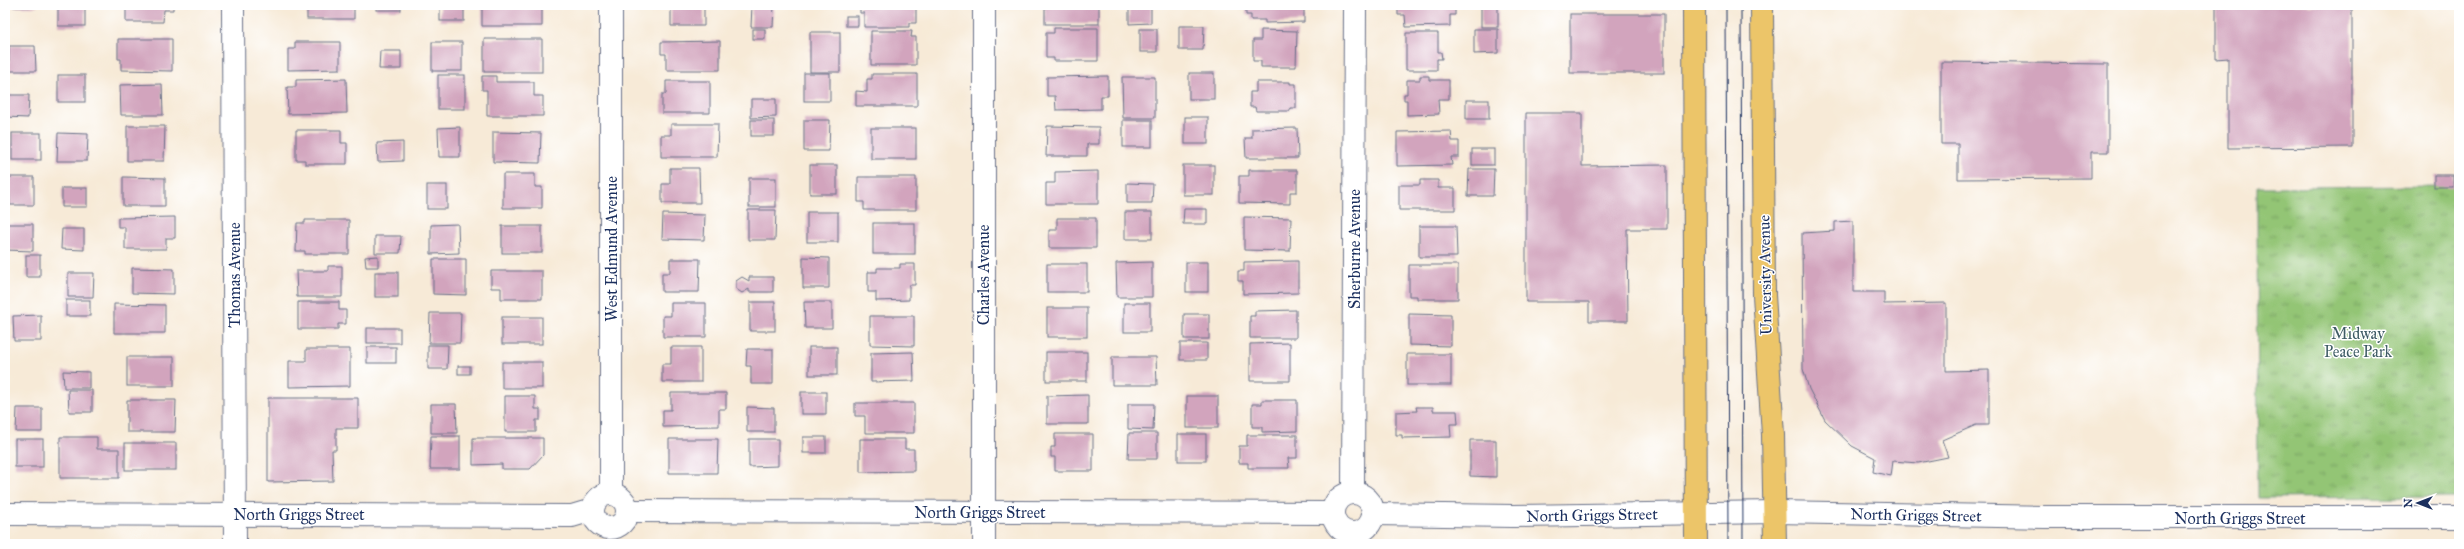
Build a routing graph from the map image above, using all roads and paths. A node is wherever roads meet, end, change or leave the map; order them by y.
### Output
1 (233, 5) edge
2 (611, 5) edge
3 (984, 5) edge
4 (1355, 5) edge
5 (1694, 5) edge
6 (1762, 5) edge
7 (1353, 493) junction
8 (611, 494) junction
9 (592, 510) junction
10 (627, 511) junction
11 (984, 512) junction
12 (1775, 512) junction
13 (1333, 513) junction
14 (5, 514) edge
15 (234, 514) junction
16 (1373, 514) junction
17 (1696, 514) junction
18 (2459, 517) edge
19 (607, 536) edge
20 (1355, 538) edge
21 (235, 544) edge
22 (984, 544) edge
23 (1696, 544) edge
24 (1775, 544) edge

1 - 15 street, Thomas Avenue
2 - 8 street, West Edmund Avenue
3 - 11 street, Charles Avenue
4 - 7 street, Sherburne Avenue
5 - 17 main road
6 - 12 main road, University Avenue
7 - 13 street
7 - 16 street
8 - 9 street
8 - 10 street
9 - 15 street, North Griggs Street
9 - 19 street
10 - 11 street, North Griggs Street
10 - 19 street
11 - 13 street, North Griggs Street
11 - 22 street, Charles Avenue
12 - 17 street, North Griggs Street
12 - 18 street, North Griggs Street
12 - 24 main road, University Avenue
13 - 20 street
14 - 15 street, North Griggs Street
15 - 21 street, Thomas Avenue
16 - 17 street, North Griggs Street
16 - 20 street
17 - 23 main road

